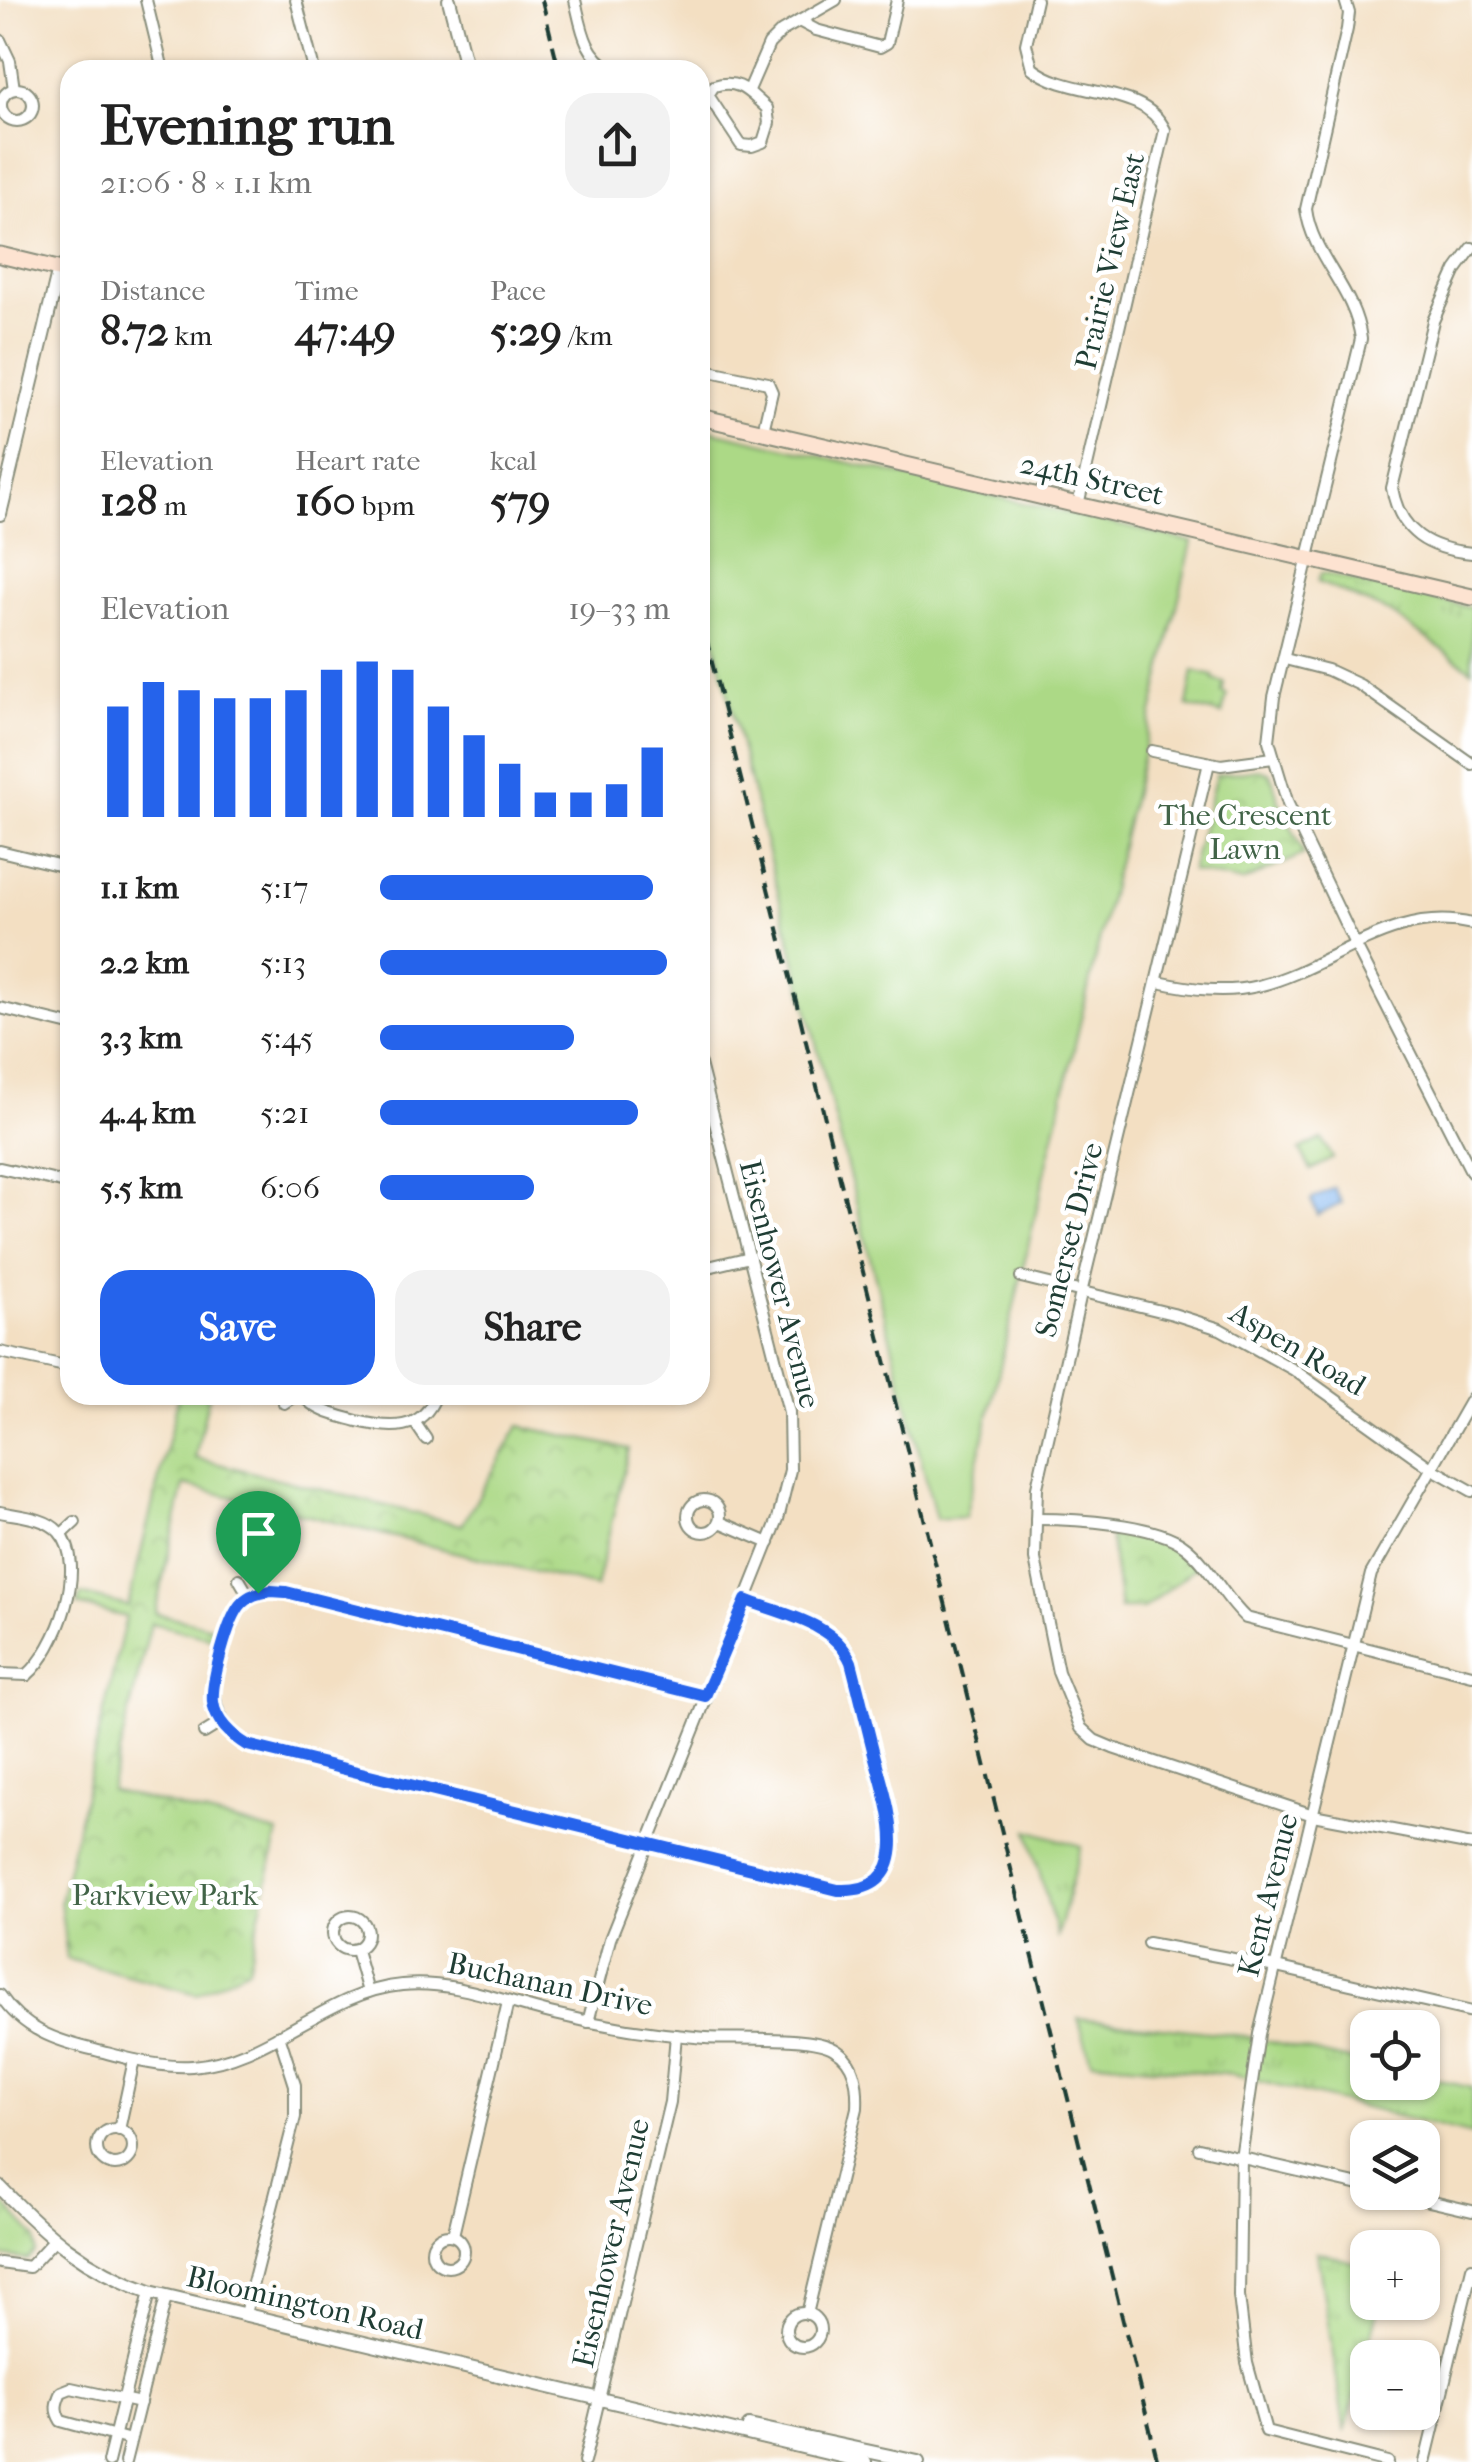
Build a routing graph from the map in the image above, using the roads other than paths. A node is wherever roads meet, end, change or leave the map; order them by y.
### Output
1 (146, 0) edge
2 (296, 0) edge
3 (449, 0) edge
4 (574, 0) edge
5 (836, 0) edge
6 (897, 0) edge
7 (1036, 0) edge
8 (1346, 0) edge
9 (799, 22) junction
10 (0, 40) edge
11 (161, 60) edge
12 (311, 60) edge
13 (464, 60) edge
14 (596, 60) edge
15 (710, 89) edge
16 (14, 90) dead end
17 (749, 90) junction
18 (710, 101) edge
19 (1472, 248) edge
20 (0, 256) edge
21 (60, 269) edge
22 (60, 285) edge
23 (710, 371) edge
24 (710, 419) edge
25 (763, 432) junction
26 (1078, 504) junction
27 (0, 514) edge
28 (1472, 553) edge
29 (1307, 557) junction
30 (1472, 596) edge
31 (1284, 659) junction
32 (1152, 751) dead end
33 (1273, 758) junction
34 (1209, 764) junction
35 (1472, 764) edge
36 (0, 851) edge
37 (60, 866) edge
38 (1472, 924) edge
39 (1355, 944) junction
40 (1158, 982) junction
41 (0, 1008) edge
42 (60, 1023) edge
43 (710, 1126) edge
44 (0, 1168) edge
45 (1472, 1174) edge
46 (60, 1182) edge
47 (750, 1257) junction
48 (710, 1267) edge
49 (1021, 1277) dead end
50 (1080, 1293) junction
51 (0, 1352) edge
52 (60, 1365) edge
53 (1472, 1398) edge
54 (313, 1405) edge
55 (431, 1405) edge
56 (415, 1423) junction
57 (426, 1440) dead end
58 (1432, 1468) junction
59 (1472, 1491) edge
60 (0, 1512) edge
61 (1036, 1519) junction
62 (75, 1522) dead end
63 (720, 1522) dead end
64 (62, 1534) junction
65 (769, 1543) junction
66 (239, 1580) dead end
67 (250, 1596) junction
68 (746, 1600) junction
69 (1354, 1645) junction
70 (0, 1674) edge
71 (28, 1675) junction
72 (1472, 1675) edge
73 (32, 1688) dead end
74 (705, 1696) junction
75 (222, 1722) junction
76 (204, 1734) dead end
77 (1313, 1815) junction
78 (648, 1842) junction
79 (1472, 1845) edge
80 (1148, 1943) dead end
81 (356, 1950) dead end
82 (1276, 1968) junction
83 (368, 1992) junction
84 (508, 2002) junction
85 (2, 2004) edge
86 (1472, 2012) edge
87 (588, 2022) junction
88 (279, 2035) junction
89 (676, 2035) junction
90 (134, 2060) junction
91 (118, 2130) dead end
92 (1199, 2148) dead end
93 (1241, 2158) junction
94 (1350, 2183) edge
95 (0, 2187) edge
96 (1440, 2204) edge
97 (1472, 2212) edge
98 (453, 2236) dead end
99 (54, 2240) junction
100 (0, 2264) edge
101 (1472, 2268) edge
102 (150, 2292) junction
103 (166, 2297) junction
104 (245, 2314) junction
105 (807, 2314) dead end
106 (600, 2397) junction
107 (124, 2398) junction
108 (140, 2403) junction
109 (630, 2404) junction
110 (114, 2436) junction
111 (130, 2440) junction
112 (108, 2462) edge
113 (125, 2462) edge
114 (584, 2462) edge
115 (864, 2462) edge
116 (918, 2462) edge
117 (1388, 2462) edge
118 (1425, 2462) edge

1 - 11 street
2 - 12 street
3 - 13 street
4 - 14 street
5 - 9 street
6 - 9 street
7 - 26 street, Prairie View East
8 - 29 street
9 - 17 street
10 - 16 street
15 - 17 street
17 - 18 street
19 - 28 street
20 - 21 main road
22 - 27 street
23 - 25 street
24 - 25 main road, 24th Street
25 - 26 main road, 24th Street
26 - 29 main road, 24th Street
29 - 30 main road, 24th Street
29 - 31 street
31 - 33 street
31 - 35 street
32 - 34 street
33 - 34 street
33 - 39 street
34 - 40 street, Somerset Drive
36 - 37 street
38 - 39 street
39 - 40 street
39 - 45 street
40 - 50 street, Somerset Drive
41 - 42 street
43 - 47 street, Eisenhower Avenue
44 - 46 street
47 - 48 street
47 - 65 street, Eisenhower Avenue
49 - 50 street, Aspen Road
50 - 58 street, Aspen Road
50 - 61 street, Somerset Drive
51 - 52 street
53 - 58 street, Kent Avenue
54 - 56 street
55 - 56 street
56 - 57 street
58 - 59 street, Aspen Road
58 - 69 street, Kent Avenue
60 - 64 street
61 - 69 street
61 - 77 street, Somerset Drive
62 - 64 street
63 - 65 street
64 - 71 street
65 - 68 street, Eisenhower Avenue
66 - 67 street
67 - 74 street
67 - 75 street
68 - 74 street, Eisenhower Avenue
68 - 78 street
69 - 72 street
69 - 77 street, Kent Avenue
70 - 71 street
71 - 73 street
74 - 78 street, Eisenhower Avenue
75 - 76 street
75 - 78 street
77 - 79 street
77 - 82 street, Kent Avenue
78 - 87 street, Eisenhower Avenue
80 - 82 street
81 - 83 street
82 - 86 street
82 - 93 street, Kent Avenue
83 - 84 street, Buchanan Drive
83 - 88 street, Buchanan Drive
84 - 87 street, Buchanan Drive
84 - 98 street
85 - 90 street, Buchanan Drive
87 - 89 street, Buchanan Drive
88 - 90 street, Buchanan Drive
88 - 104 street
89 - 105 street, Buchanan Drive
89 - 106 street, Eisenhower Avenue
90 - 91 street
92 - 93 street
93 - 94 street
93 - 117 street, Kent Avenue
95 - 99 street, Bloomington Road
96 - 97 street
99 - 100 street
99 - 102 street, Bloomington Road
101 - 118 street
102 - 103 street, Bloomington Road
102 - 107 street
103 - 104 street, Bloomington Road
103 - 108 street
104 - 106 street, Bloomington Road
106 - 109 street, Bloomington Road
106 - 114 street, Eisenhower Avenue
107 - 108 street
107 - 110 street
107 - 110 street
108 - 111 street
109 - 115 street, Bloomington Road
109 - 116 street, Bloomington Road
110 - 111 street
110 - 112 street
111 - 113 street

